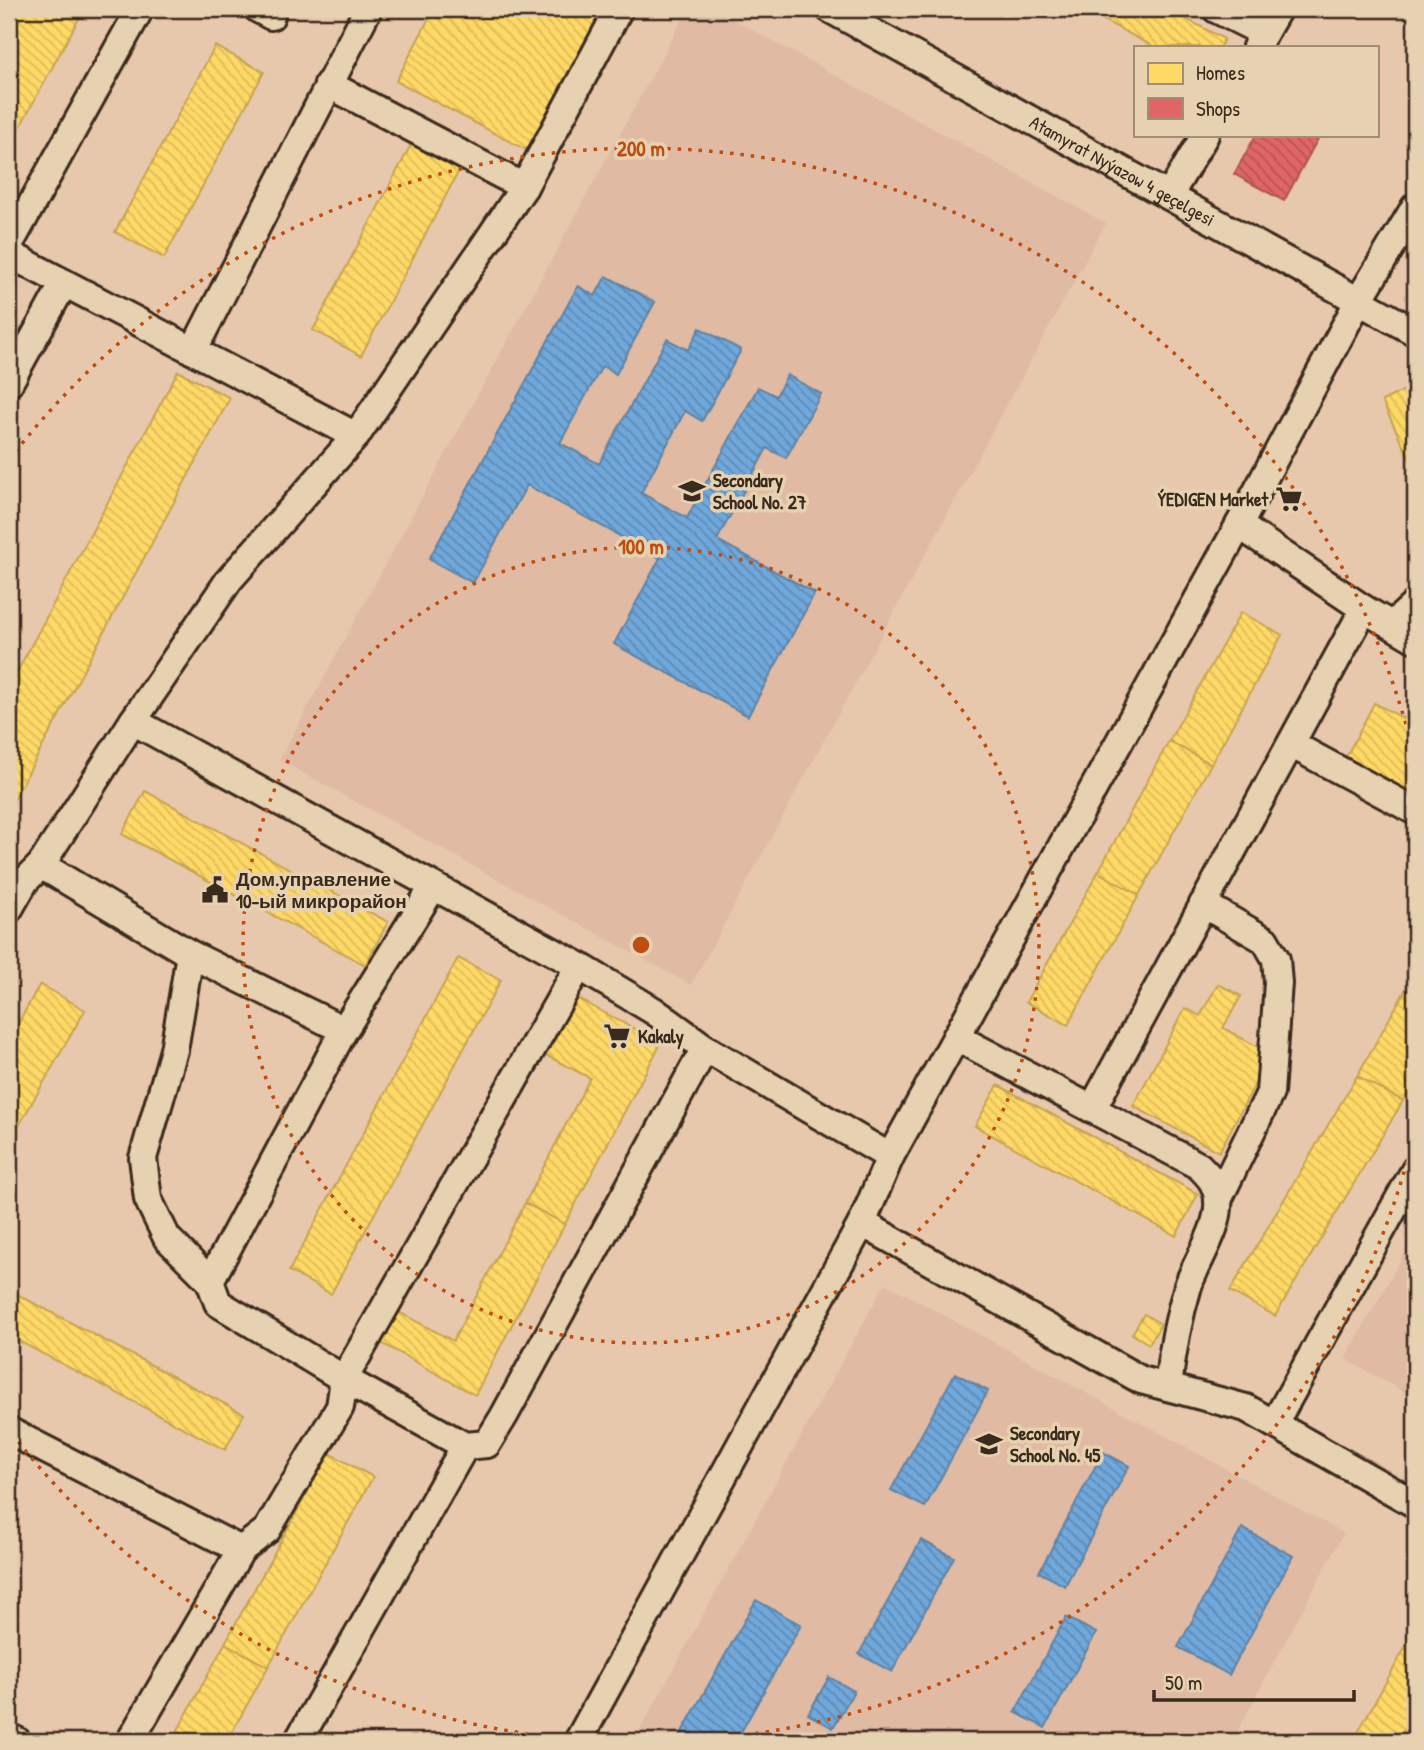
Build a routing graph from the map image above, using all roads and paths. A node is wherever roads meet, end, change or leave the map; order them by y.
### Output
1 (140, 9) edge
2 (368, 9) edge
3 (619, 9) edge
4 (830, 9) edge
5 (1216, 9) edge
6 (1278, 9) edge
7 (1260, 40) edge
8 (328, 84) junction
9 (1204, 136) edge
10 (524, 187) junction
11 (1169, 196) junction
12 (1415, 207) edge
13 (9, 245) edge
14 (9, 254) edge
15 (64, 283) junction
16 (1359, 300) junction
17 (1415, 331) edge
18 (193, 351) junction
19 (9, 383) edge
20 (356, 436) junction
21 (1239, 525) junction
22 (1415, 604) edge
23 (1364, 609) junction
24 (1393, 624) junction
25 (1415, 639) edge
26 (133, 721) junction
27 (1291, 744) junction
28 (1415, 811) edge
29 (25, 873) edge
30 (433, 887) junction
31 (1203, 904) junction
32 (9, 909) edge
33 (190, 954) junction
34 (579, 966) junction
35 (344, 1030) junction
36 (956, 1037) junction
37 (705, 1048) junction
38 (1091, 1109) junction
39 (890, 1157) junction
40 (1415, 1170) edge
41 (1219, 1200) junction
42 (862, 1223) junction
43 (210, 1281) junction
44 (344, 1379) junction
45 (1168, 1387) junction
46 (1274, 1424) junction
47 (9, 1431) edge
48 (465, 1446) junction
49 (1415, 1504) edge
50 (241, 1550) junction
51 (9, 1737) edge
52 (17, 1741) edge
53 (130, 1741) edge
54 (298, 1741) edge
55 (578, 1741) edge

1 - 13 street
2 - 8 street
3 - 10 street
4 - 11 street, Atamyrat Nyýazow 4 geçelgesi
5 - 7 street
6 - 7 street
8 - 10 street
8 - 18 street
9 - 11 street
10 - 20 street
11 - 16 street, Atamyrat Nyýazow 4 geçelgesi
12 - 16 street
14 - 15 street
15 - 18 street
15 - 19 street
16 - 17 street, Atamyrat Nyýazow 4 geçelgesi
16 - 21 street
18 - 20 street
20 - 26 street
21 - 23 street
21 - 36 street
22 - 24 street
23 - 24 street
23 - 27 street
24 - 25 street
26 - 29 street
26 - 30 street
27 - 28 street
27 - 31 street
29 - 32 street
29 - 33 street
30 - 34 street
30 - 35 street
31 - 38 street
31 - 41 street
33 - 35 street
33 - 43 street
34 - 37 street
34 - 44 street
35 - 43 street
36 - 38 street
36 - 39 street
37 - 39 street
37 - 48 street
38 - 41 street
39 - 42 street
40 - 46 street
41 - 45 street
42 - 45 street
42 - 55 street
43 - 44 street
44 - 48 street
44 - 50 street
45 - 46 street
46 - 49 street
47 - 50 street
48 - 54 street
50 - 53 street
51 - 52 street

